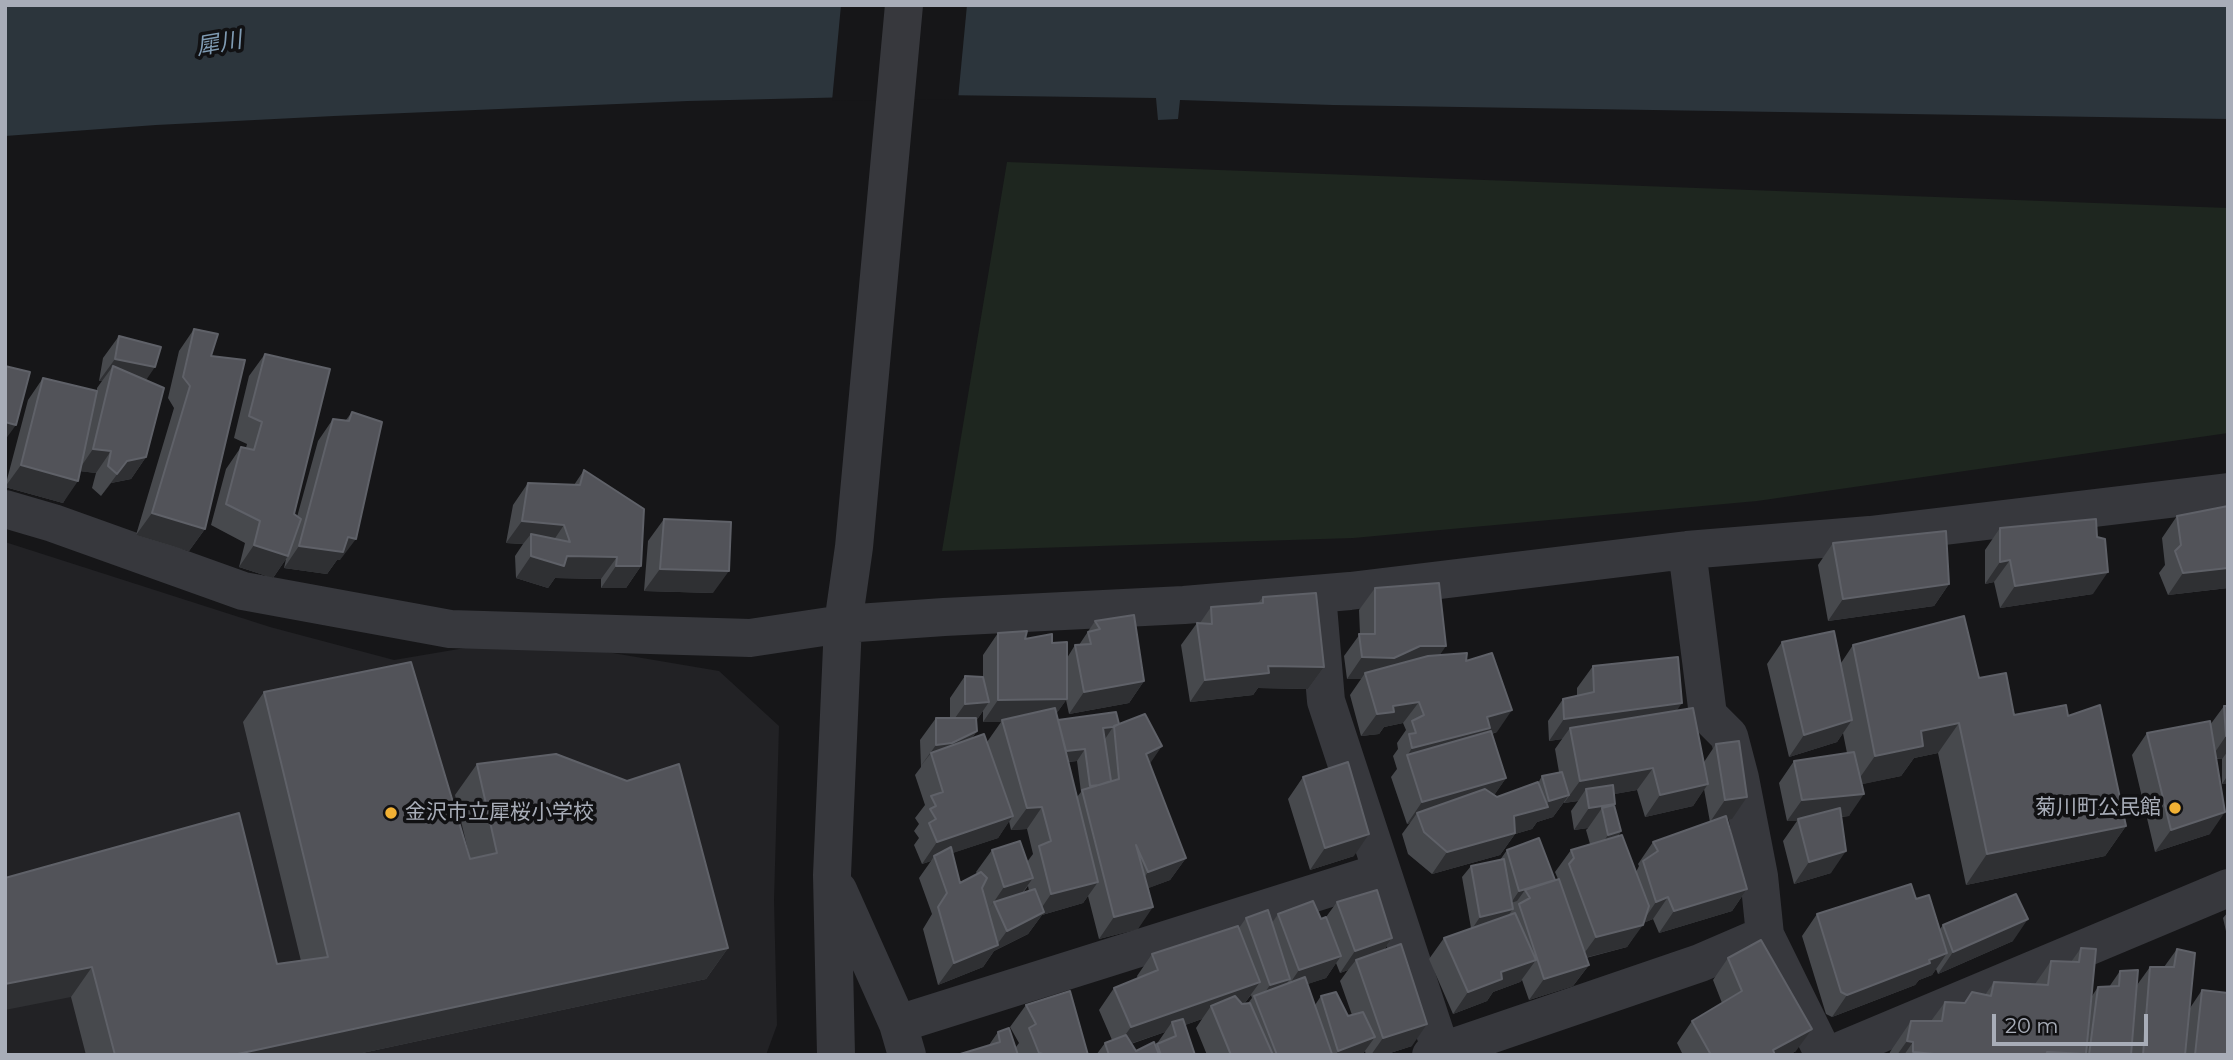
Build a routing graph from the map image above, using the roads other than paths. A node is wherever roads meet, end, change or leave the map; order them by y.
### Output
1 (904, 5) edge
2 (2228, 492) edge
3 (5, 509) edge
4 (1687, 551) junction
5 (1317, 594) junction
6 (843, 624) junction
7 (1381, 872) junction
8 (832, 875) junction
9 (2228, 888) edge
10 (1765, 935) junction
11 (902, 1040) edge
12 (1436, 1053) edge
13 (836, 1055) edge
14 (1824, 1055) edge
15 (1830, 1055) edge

1 - 6 street
2 - 4 street
3 - 6 street
4 - 5 street
4 - 10 street
5 - 6 street
5 - 7 street
6 - 8 street
7 - 11 street
7 - 12 street
8 - 11 street
8 - 13 street
9 - 15 street
10 - 12 street
10 - 14 street

